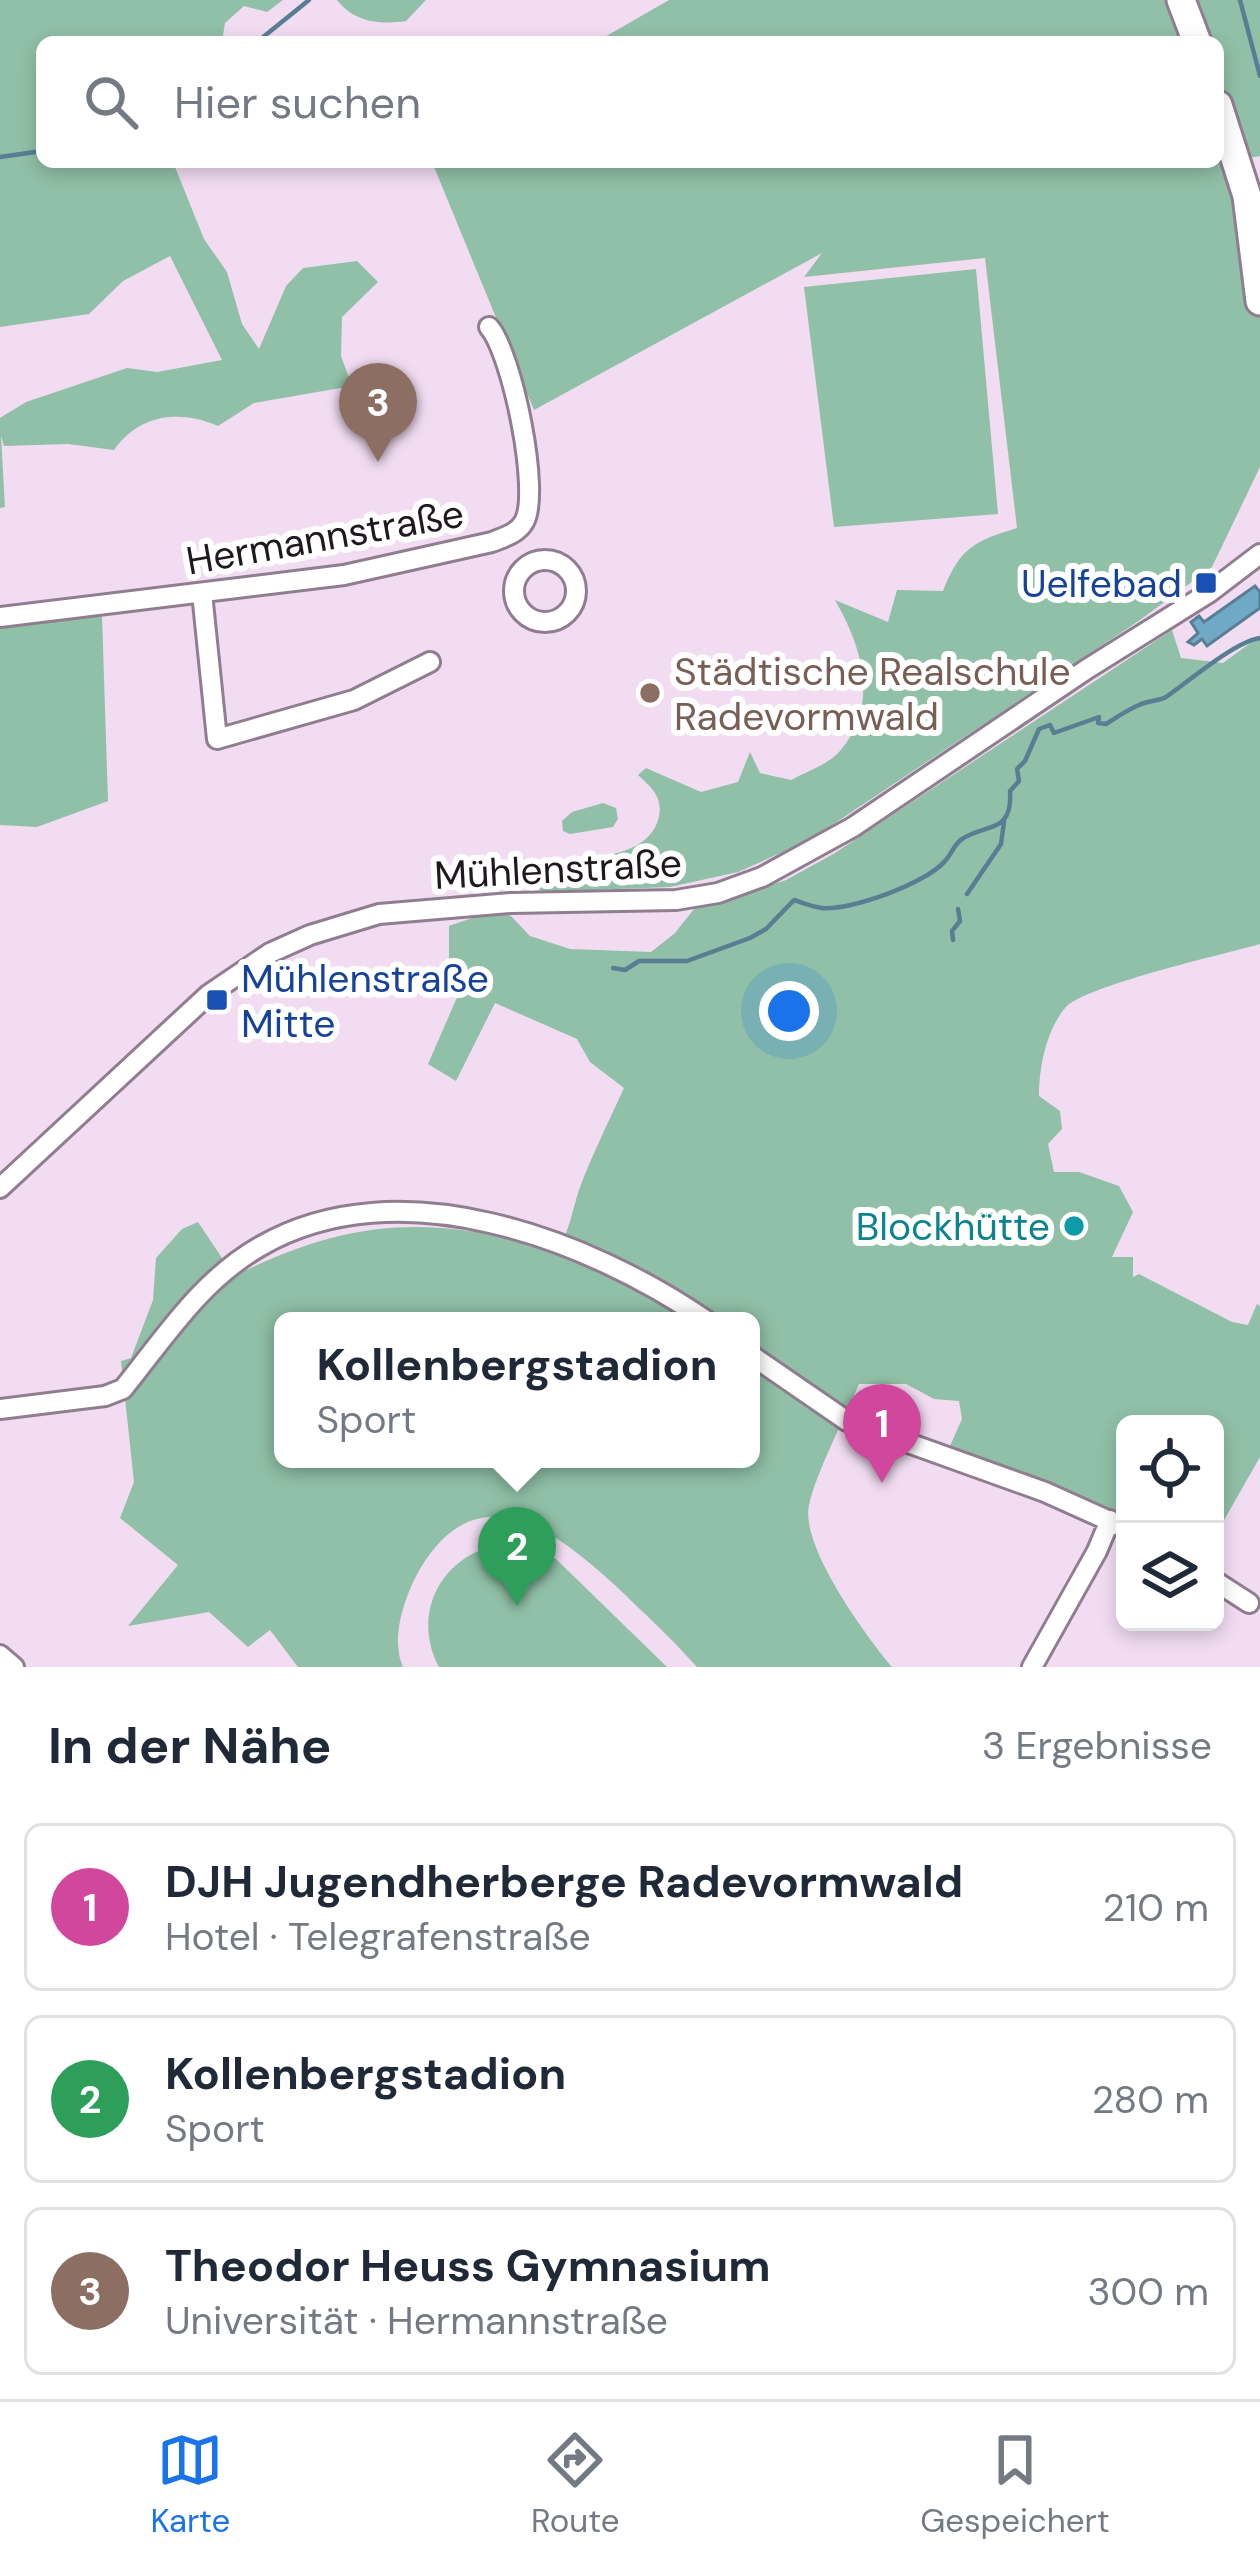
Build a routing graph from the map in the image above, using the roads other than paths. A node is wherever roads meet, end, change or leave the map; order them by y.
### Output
1 (1181, 0) edge
2 (1195, 36) edge
3 (1224, 117) edge
4 (1251, 173) edge
5 (1260, 301) edge
6 (489, 327) dead end
7 (515, 532) junction
8 (1260, 554) edge
9 (525, 568) dead end
10 (202, 593) junction
11 (0, 617) edge
12 (430, 662) dead end
13 (0, 1188) edge
14 (691, 1312) edge
15 (760, 1361) edge
16 (0, 1409) edge
17 (1116, 1524) edge
18 (1116, 1525) edge
19 (1224, 1587) edge
20 (1249, 1603) dead end
21 (0, 1655) edge
22 (14, 1667) edge
23 (1032, 1667) edge

1 - 2 main road
3 - 4 main road
4 - 5 main road
6 - 7 street, Hermannstraße
7 - 9 street
7 - 10 street, Hermannstraße
8 - 13 street, Mühlenstraße
10 - 11 street, Hermannstraße
10 - 12 street
14 - 16 street
15 - 17 street
18 - 23 street
19 - 20 street
21 - 22 street

